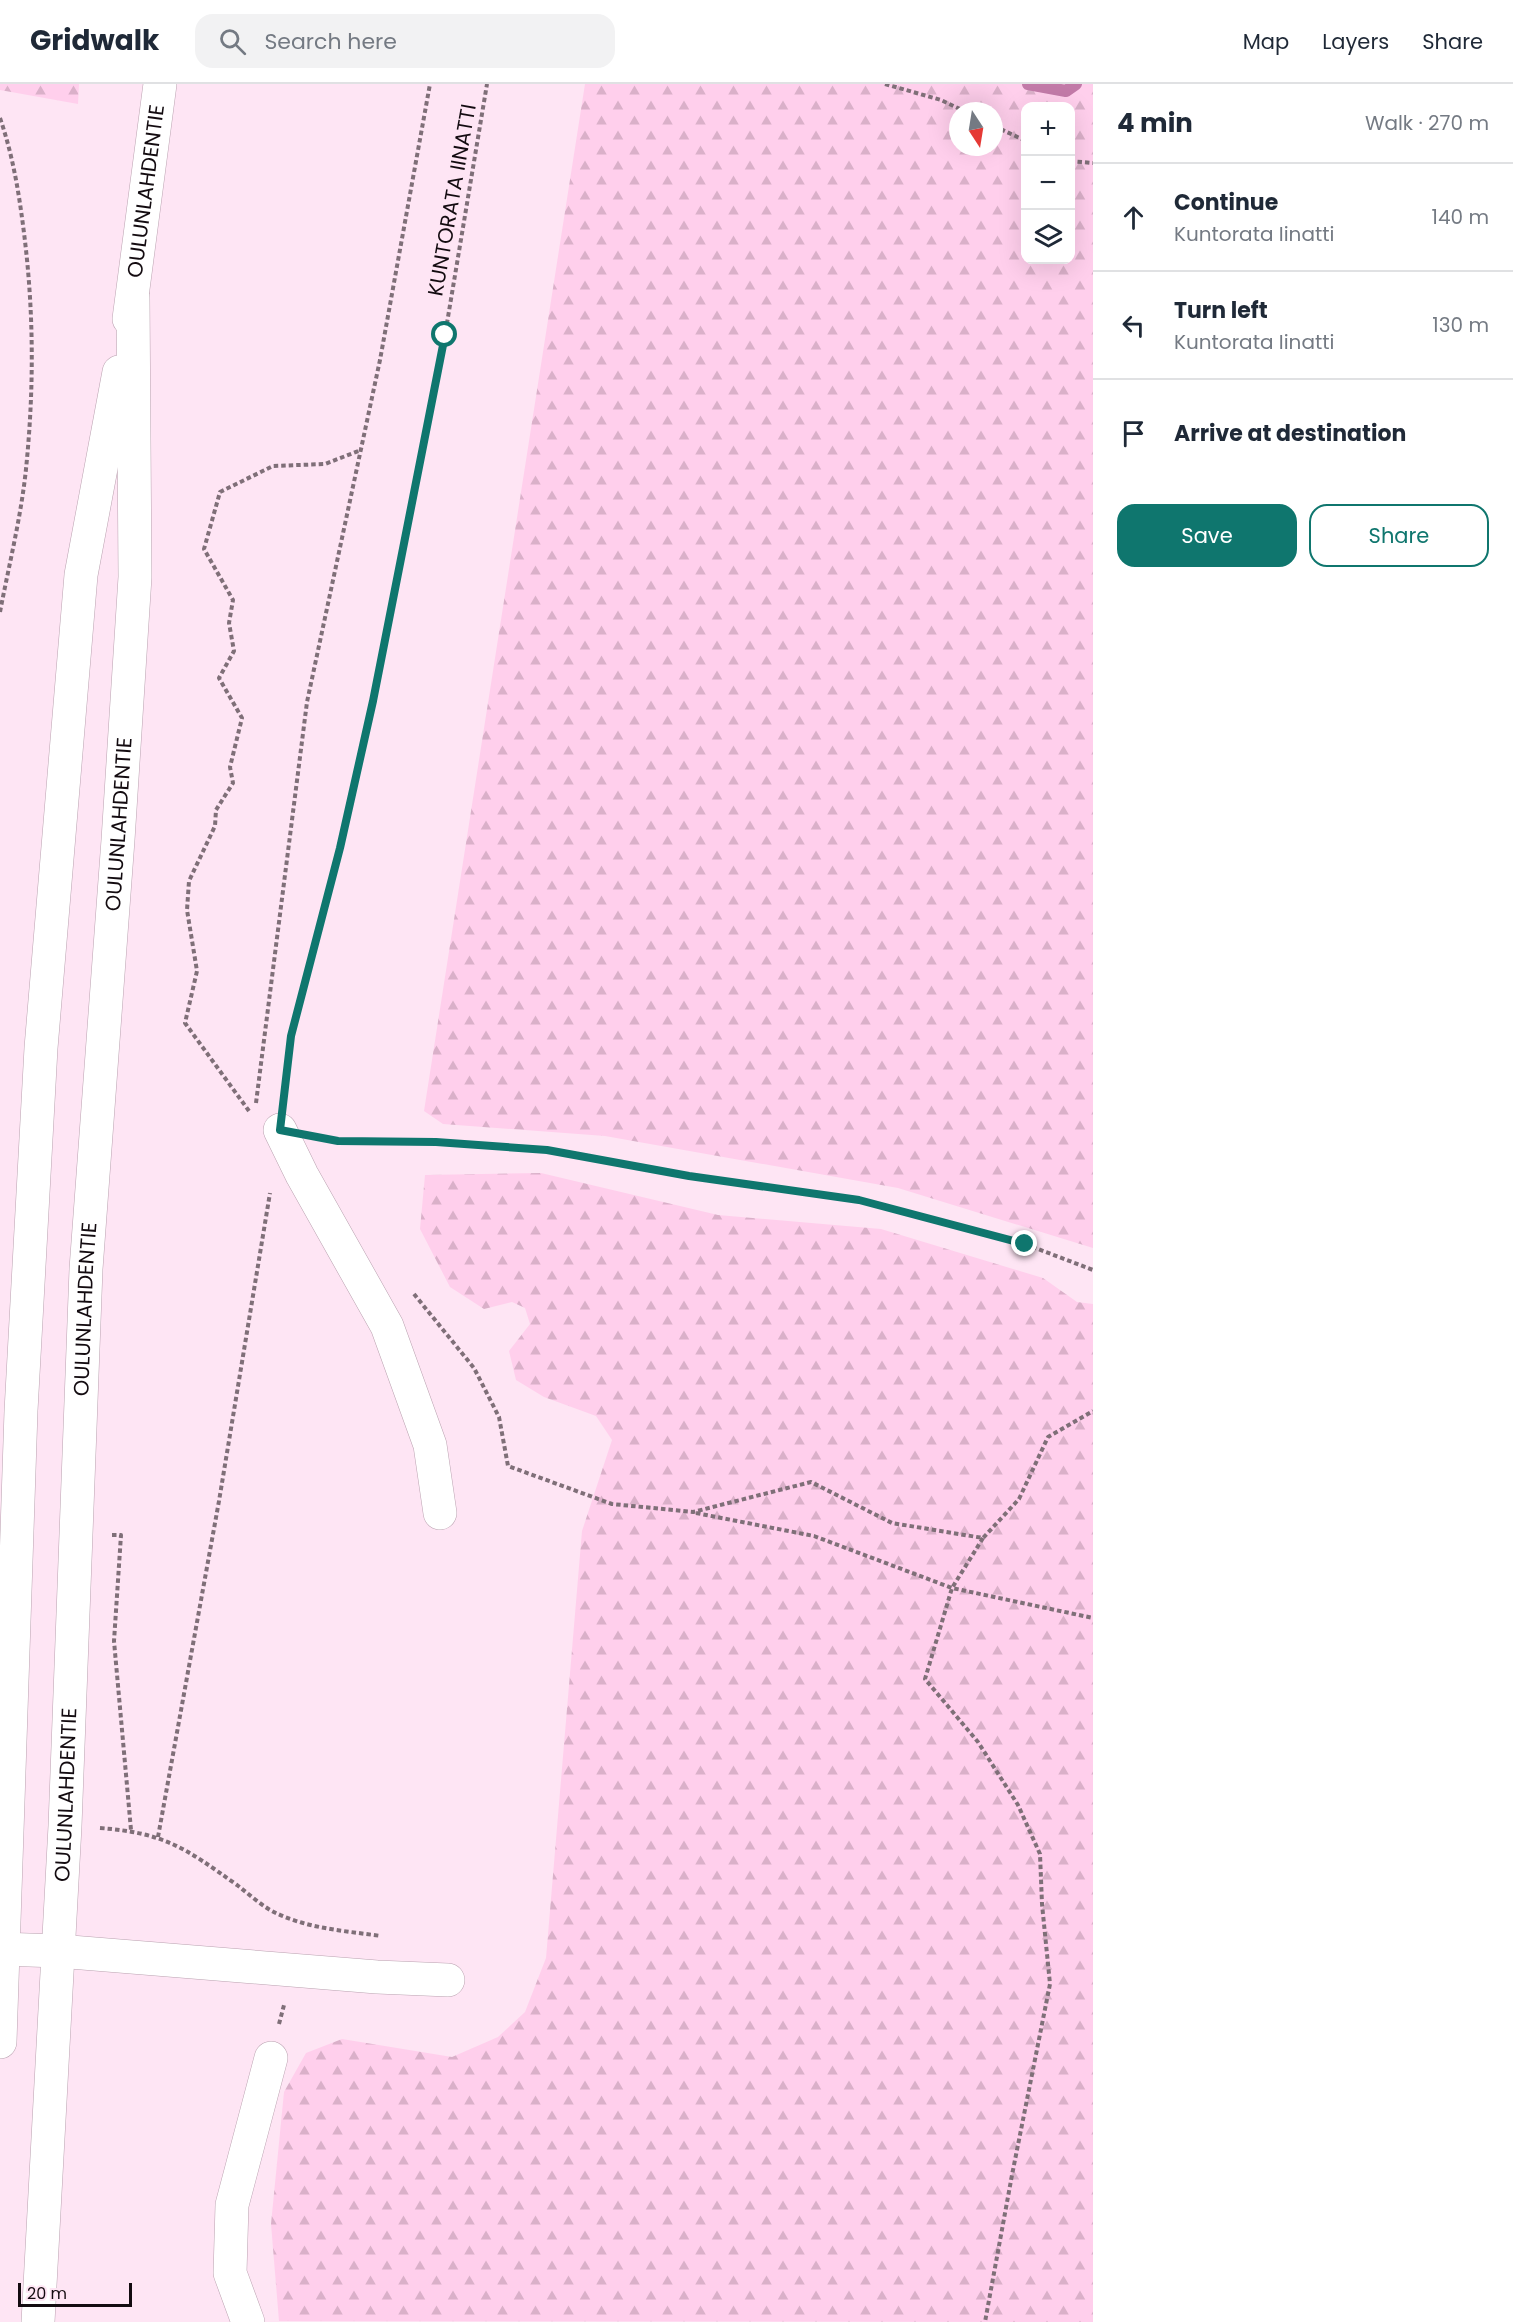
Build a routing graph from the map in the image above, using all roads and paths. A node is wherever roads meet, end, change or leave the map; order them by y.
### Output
1 (160, 84) edge
2 (430, 84) edge
3 (487, 84) edge
4 (885, 84) edge
5 (949, 104) edge
6 (0, 117) edge
7 (1003, 130) edge
8 (1021, 139) edge
9 (1075, 161) edge
10 (1093, 163) edge
11 (133, 297) junction
12 (361, 450) junction
13 (0, 612) edge
14 (280, 1130) junction
15 (271, 1188) dead end
16 (1093, 1270) edge
17 (413, 1294) dead end
18 (1093, 1411) edge
19 (693, 1512) junction
20 (440, 1513) dead end
21 (76, 1534) junction
22 (983, 1538) junction
23 (952, 1588) junction
24 (1093, 1618) edge
25 (158, 1837) junction
26 (381, 1936) dead end
27 (2, 1949) edge
28 (58, 1951) junction
29 (293, 1970) junction
30 (448, 1980) dead end
31 (0, 2042) edge
32 (271, 2058) joint
33 (38, 2322) edge
34 (248, 2322) edge
35 (985, 2322) edge

1 - 11 main road, OULUNLAHDENTIE
2 - 12 path
3 - 14 path, KUNTORATA IINATTI
4 - 5 path
6 - 13 path
7 - 8 path
9 - 10 path
11 - 21 main road, OULUNLAHDENTIE
11 - 27 main road, OULUNLAHDENTIE
12 - 12 path
14 - 16 path
14 - 20 main road
15 - 25 path
17 - 19 path
18 - 22 path
19 - 22 path
19 - 23 path
21 - 25 path
21 - 28 main road, OULUNLAHDENTIE
22 - 23 path
23 - 24 path
23 - 35 path
25 - 26 path
27 - 28 main road
27 - 31 main road, OULUNLAHDENTIE
28 - 29 main road
28 - 33 main road, OULUNLAHDENTIE
29 - 30 main road
29 - 32 path
32 - 34 main road

